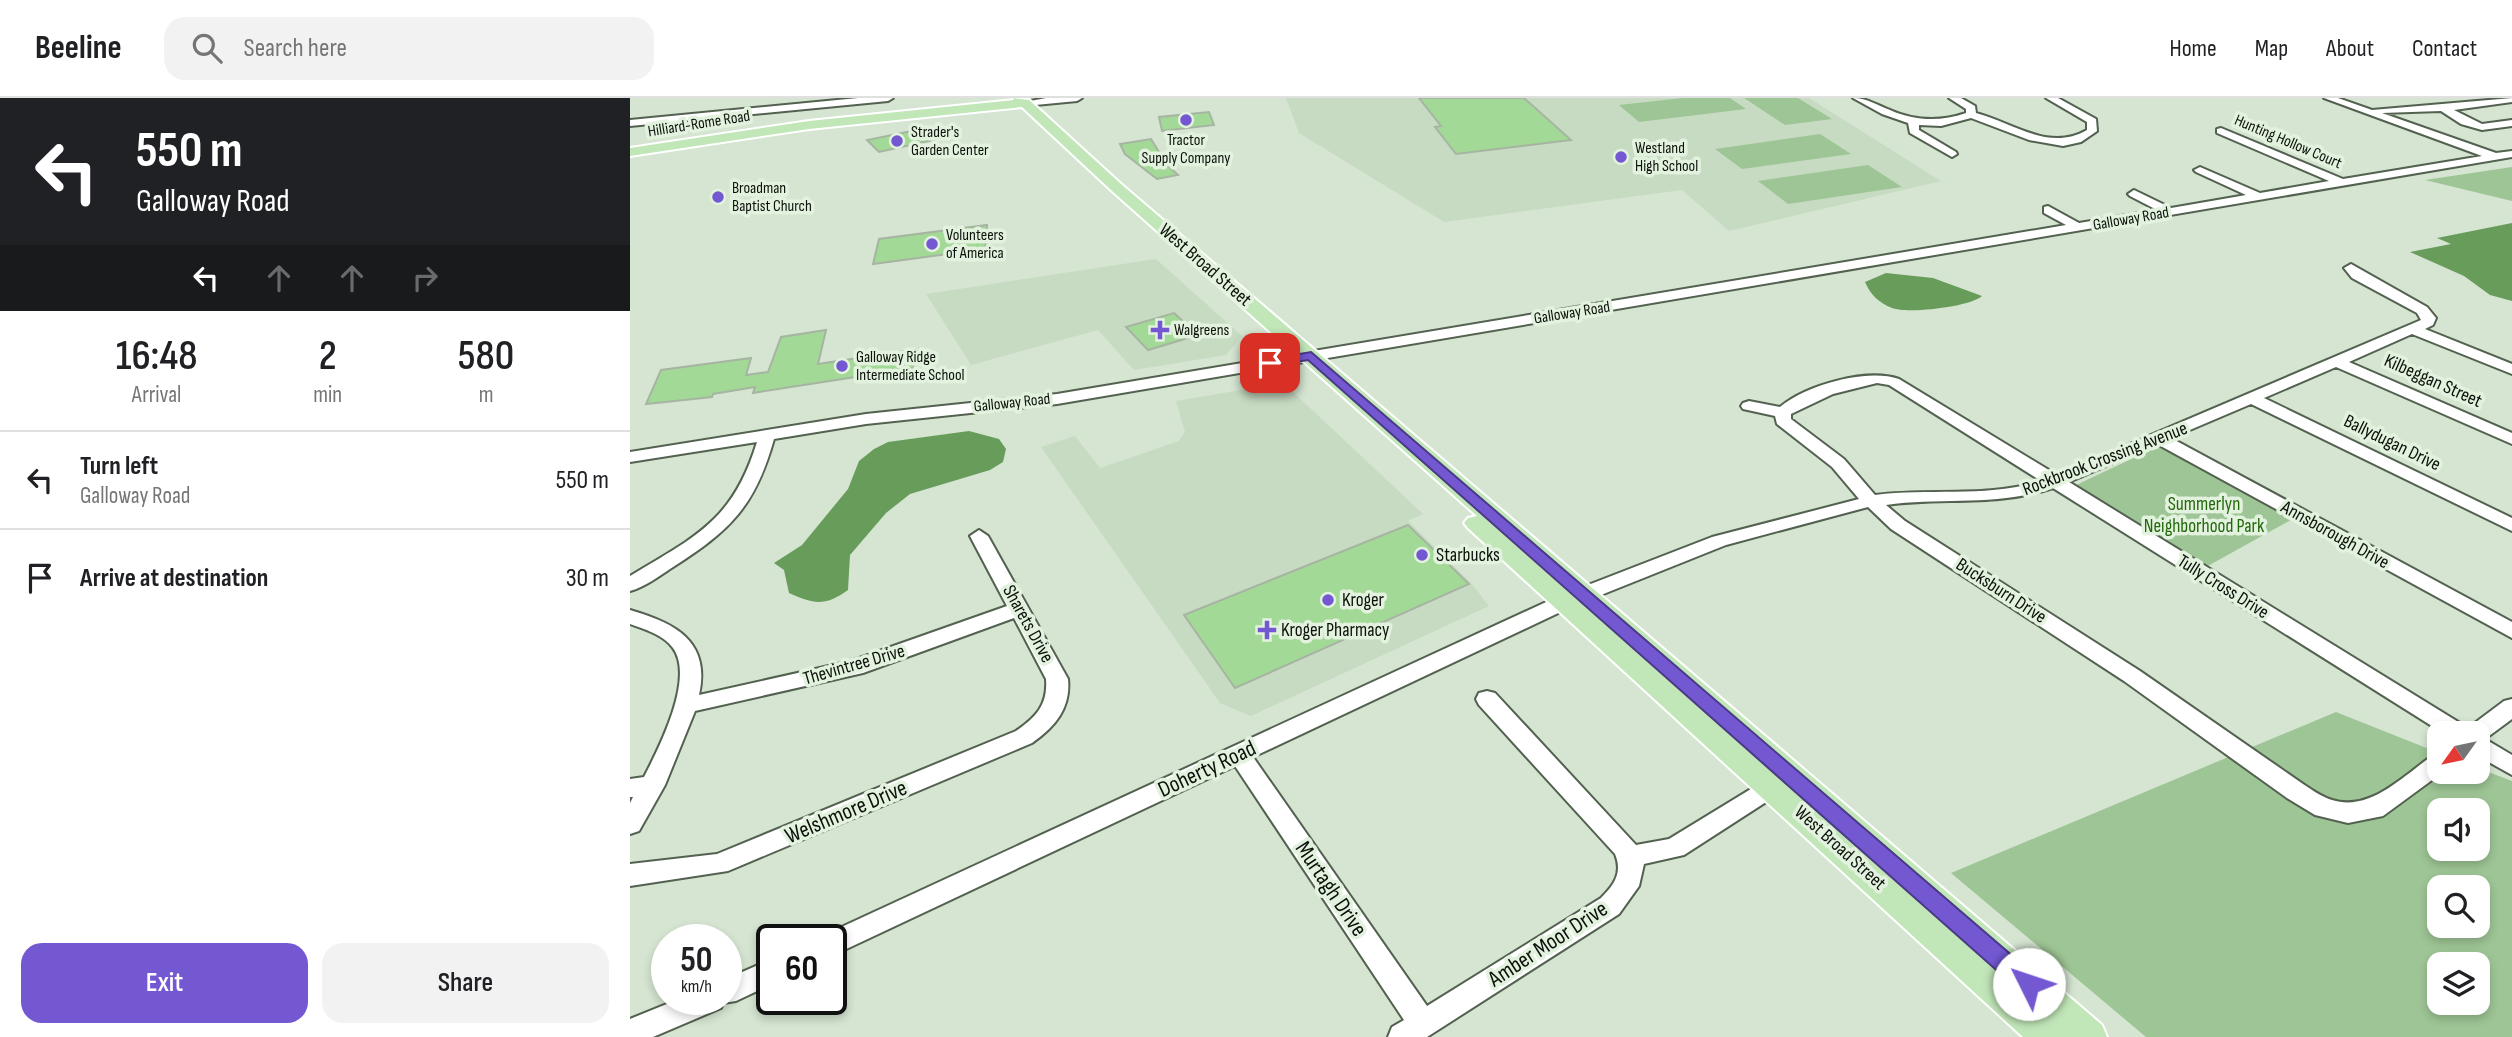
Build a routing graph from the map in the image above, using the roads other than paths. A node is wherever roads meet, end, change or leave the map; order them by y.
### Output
1 (888, 98) edge
2 (1077, 98) edge
3 (1858, 98) edge
4 (1954, 98) edge
5 (2051, 98) edge
6 (2329, 98) edge
7 (2410, 98) edge
8 (2512, 99) edge
9 (1016, 101) edge
10 (2440, 105) edge
11 (2372, 112) junction
12 (1972, 115) junction
13 (2512, 115) edge
14 (1913, 122) junction
15 (630, 123) edge
16 (2512, 124) edge
17 (2221, 131) dead end
18 (630, 152) edge
19 (1952, 154) dead end
20 (2512, 154) edge
21 (2494, 157) junction
22 (2200, 170) dead end
23 (2342, 183) junction
24 (2134, 194) dead end
25 (2259, 197) junction
26 (2048, 210) dead end
27 (2170, 212) junction
28 (2079, 228) junction
29 (2351, 268) dead end
30 (2413, 329) junction
31 (1302, 357) junction
32 (2337, 362) junction
33 (2512, 369) edge
34 (2253, 399) junction
35 (1749, 407) dead end
36 (1783, 413) junction
37 (767, 435) junction
38 (2159, 439) junction
39 (2512, 439) edge
40 (630, 457) edge
41 (2055, 482) junction
42 (1871, 501) junction
43 (2512, 525) edge
44 (979, 536) dead end
45 (630, 585) edge
46 (1573, 598) junction
47 (1019, 609) junction
48 (630, 617) edge
49 (2512, 631) edge
50 (1487, 699) dead end
51 (684, 706) junction
52 (2512, 707) edge
53 (1050, 715) joint
54 (2441, 721) edge
55 (2490, 723) edge
56 (2490, 752) edge
57 (1239, 754) junction
58 (2512, 766) edge
59 (2427, 771) edge
60 (641, 786) edge
61 (1772, 787) junction
62 (630, 824) edge
63 (1630, 856) junction
64 (630, 875) edge
65 (847, 937) edge
66 (672, 1015) edge
67 (1412, 1030) edge
68 (630, 1033) edge
69 (2049, 1037) edge
70 (2089, 1037) edge

1 - 15 street
2 - 9 street
3 - 14 street
4 - 12 street
5 - 12 street
6 - 11 street
7 - 10 street
8 - 10 street
9 - 18 main road, Hilliard-Rome Road
9 - 31 main road, West Broad Street
10 - 11 street
10 - 13 street
10 - 16 street
11 - 21 street
12 - 14 street
14 - 19 street
17 - 23 street, Hunting Hollow Court
20 - 21 street, Galloway Road
21 - 23 street, Galloway Road
22 - 25 street
23 - 25 street, Galloway Road
24 - 27 street
25 - 27 street, Galloway Road
26 - 28 street
27 - 28 street, Galloway Road
28 - 31 street, Galloway Road
29 - 30 street
30 - 32 street, Rockbrook Crossing Avenue
30 - 33 street
31 - 37 street, Galloway Road
31 - 46 main road, West Broad Street
32 - 34 street, Rockbrook Crossing Avenue
32 - 39 street, Kilbeggan Street
34 - 38 street, Rockbrook Crossing Avenue
34 - 43 street, Ballydugan Drive
35 - 36 street
36 - 41 street, Tully Cross Drive
36 - 42 street, Bucksburn Drive
37 - 40 street, Galloway Road
37 - 45 street
38 - 41 street, Rockbrook Crossing Avenue
38 - 49 street, Annsborough Drive
41 - 42 street, Rockbrook Crossing Avenue
41 - 54 street, Tully Cross Drive
42 - 46 street, Rockbrook Crossing Avenue
42 - 59 street, Bucksburn Drive
44 - 47 street, Sharets Drive
46 - 57 street, Doherty Road
46 - 61 main road, West Broad Street
46 - 70 main road, West Broad Street
47 - 51 street, Thevintree Drive
47 - 53 street, Sharets Drive
48 - 51 street
50 - 63 street
51 - 60 street
52 - 55 street
53 - 64 street, Welshmore Drive
56 - 58 street
57 - 65 street, Doherty Road
57 - 67 street, Murtagh Drive
60 - 62 street
61 - 63 street
61 - 69 main road, West Broad Street
63 - 67 street, Amber Moor Drive
66 - 68 street

